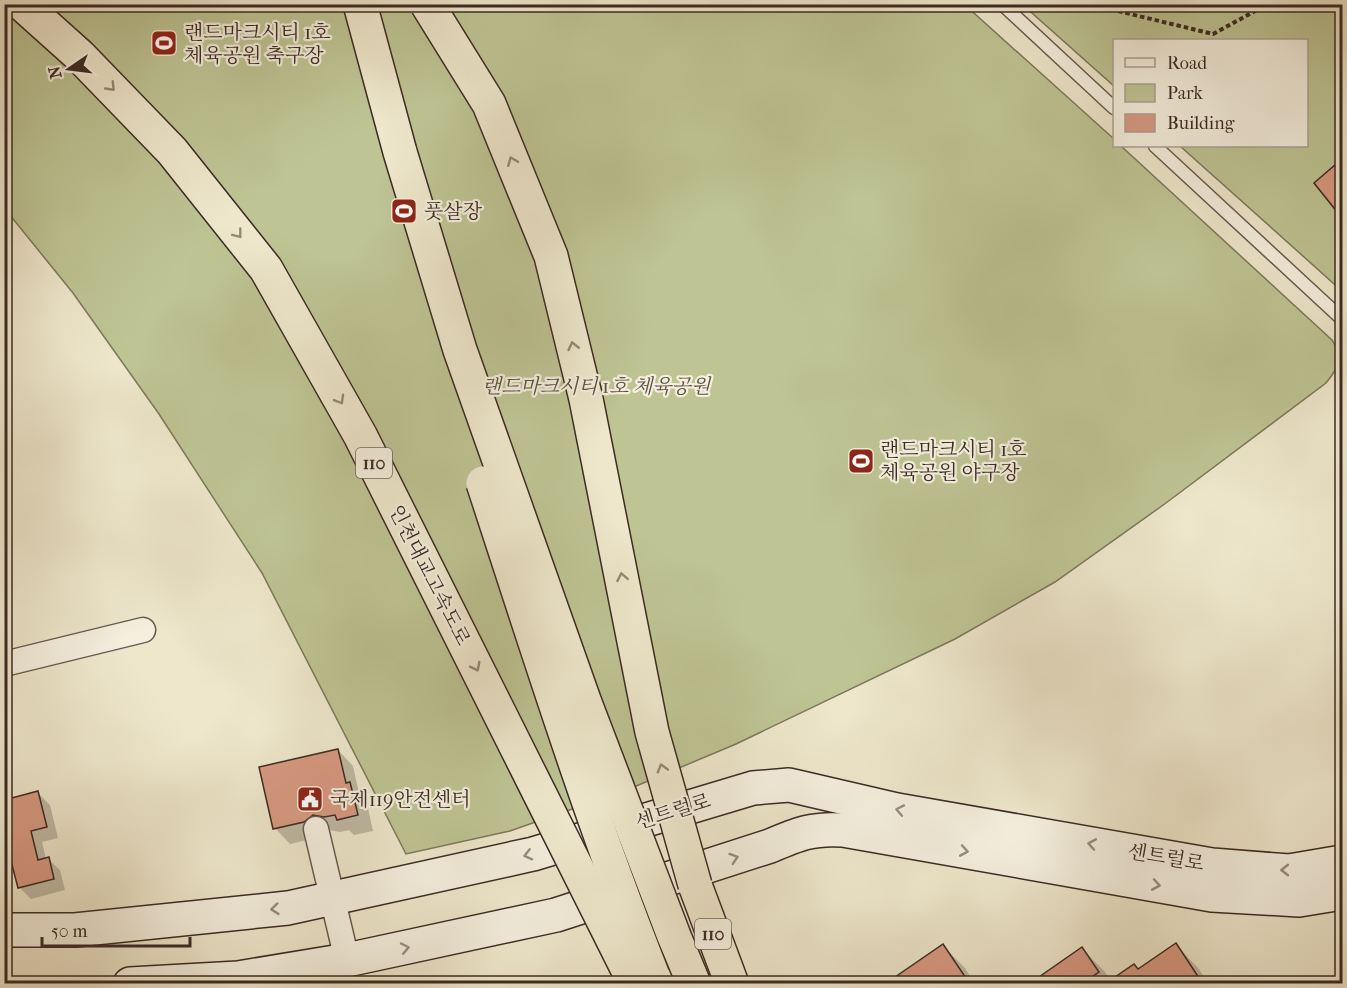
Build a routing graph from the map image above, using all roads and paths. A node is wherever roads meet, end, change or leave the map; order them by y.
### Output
1 (22, 4) edge
2 (339, 4) edge
3 (360, 4) edge
4 (426, 4) edge
5 (1002, 4) edge
6 (1089, 4) edge
7 (1268, 4) edge
8 (1113, 107) edge
9 (1156, 147) edge
10 (1342, 320) edge
11 (143, 630) dead end
12 (4, 664) edge
13 (316, 829) dead end
14 (1342, 862) edge
15 (1342, 893) edge
16 (333, 898) junction
17 (4, 930) edge
18 (347, 960) junction
19 (130, 984) edge
20 (635, 984) edge
21 (656, 984) edge
22 (694, 984) edge
23 (732, 984) edge

1 -> 20 highway, 인천대교고속도로 / 110, bridge
2 - 21 highway, bridge
3 - 22 highway, bridge
23 -> 4 highway, 110, bridge
5 - 8 lane
6 - 7 path
9 - 10 lane
11 - 12 street
13 - 16 street
14 -> 16 main road, 센트럴로
18 -> 15 main road, 센트럴로
16 -> 17 main road, 센트럴로
16 - 18 street
18 - 19 main road, 센트럴로

